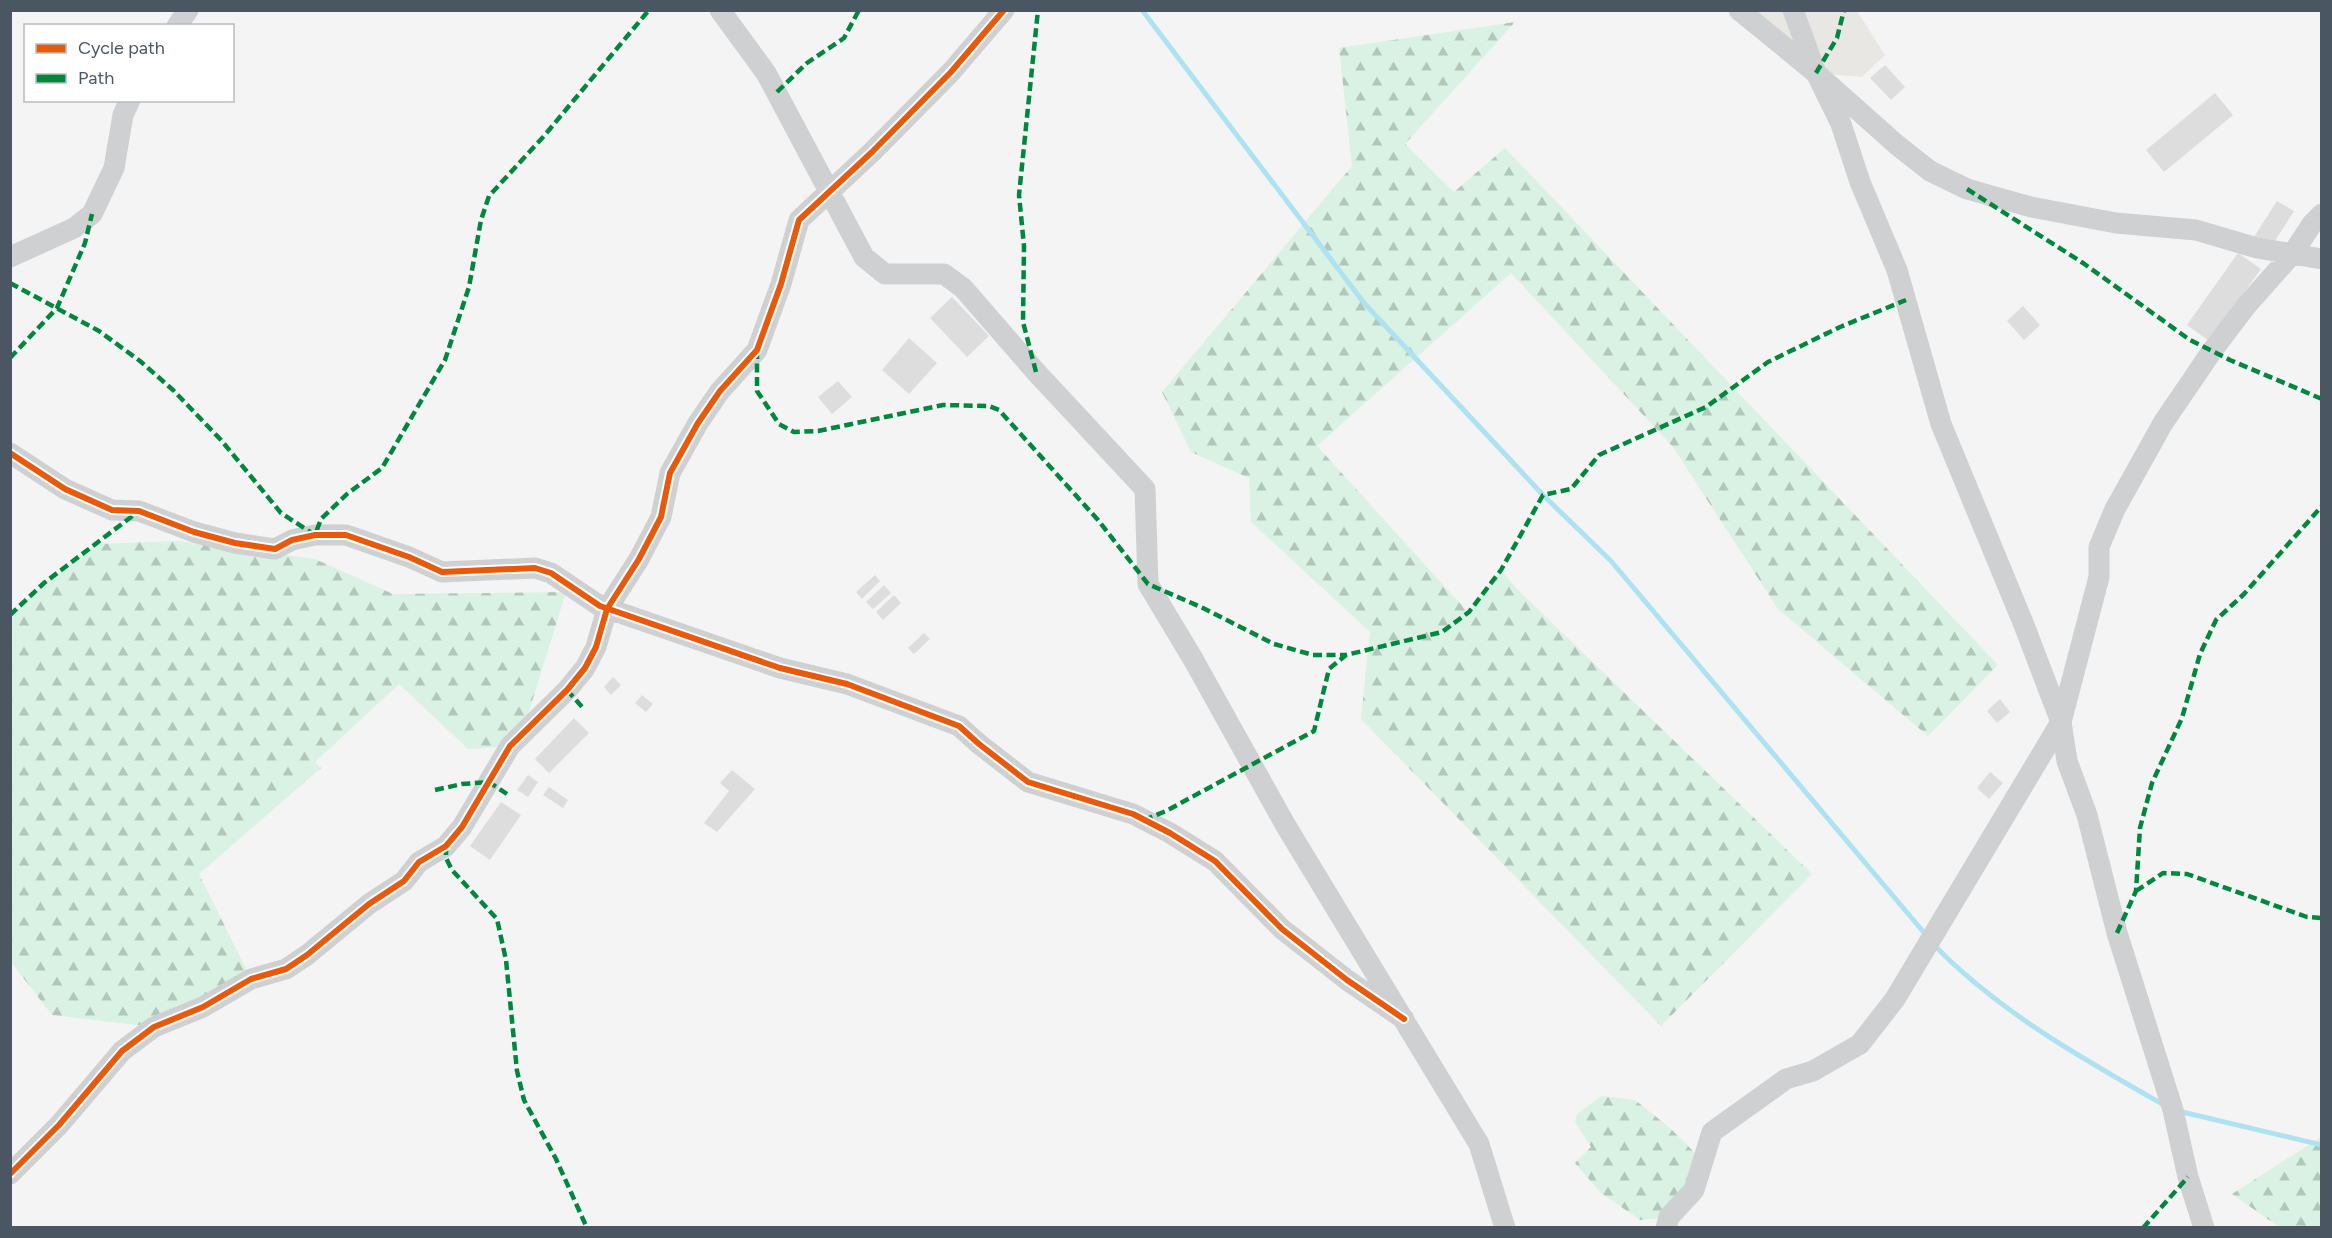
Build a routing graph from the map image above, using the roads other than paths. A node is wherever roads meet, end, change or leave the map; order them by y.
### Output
1 (188, 10) edge
2 (720, 10) edge
3 (1004, 10) edge
4 (1739, 10) edge
5 (1793, 10) edge
6 (178, 24) edge
7 (1816, 73) junction
8 (129, 102) edge
9 (828, 191) junction
10 (2322, 214) edge
11 (2293, 253) junction
12 (10, 257) edge
13 (2322, 259) edge
14 (10, 453) edge
15 (607, 609) junction
16 (2061, 722) junction
17 (1404, 1019) junction
18 (10, 1174) edge
19 (1505, 1227) edge
20 (1666, 1227) edge
21 (2204, 1227) edge

1 - 6 street
2 - 9 street
3 - 9 street
4 - 7 street
5 - 7 street
7 - 11 street
7 - 16 street
8 - 12 street
9 - 15 street
9 - 17 street
10 - 11 street
11 - 13 street
11 - 16 street
14 - 15 street
15 - 17 street
15 - 18 street
16 - 20 street
16 - 21 street
17 - 19 street

